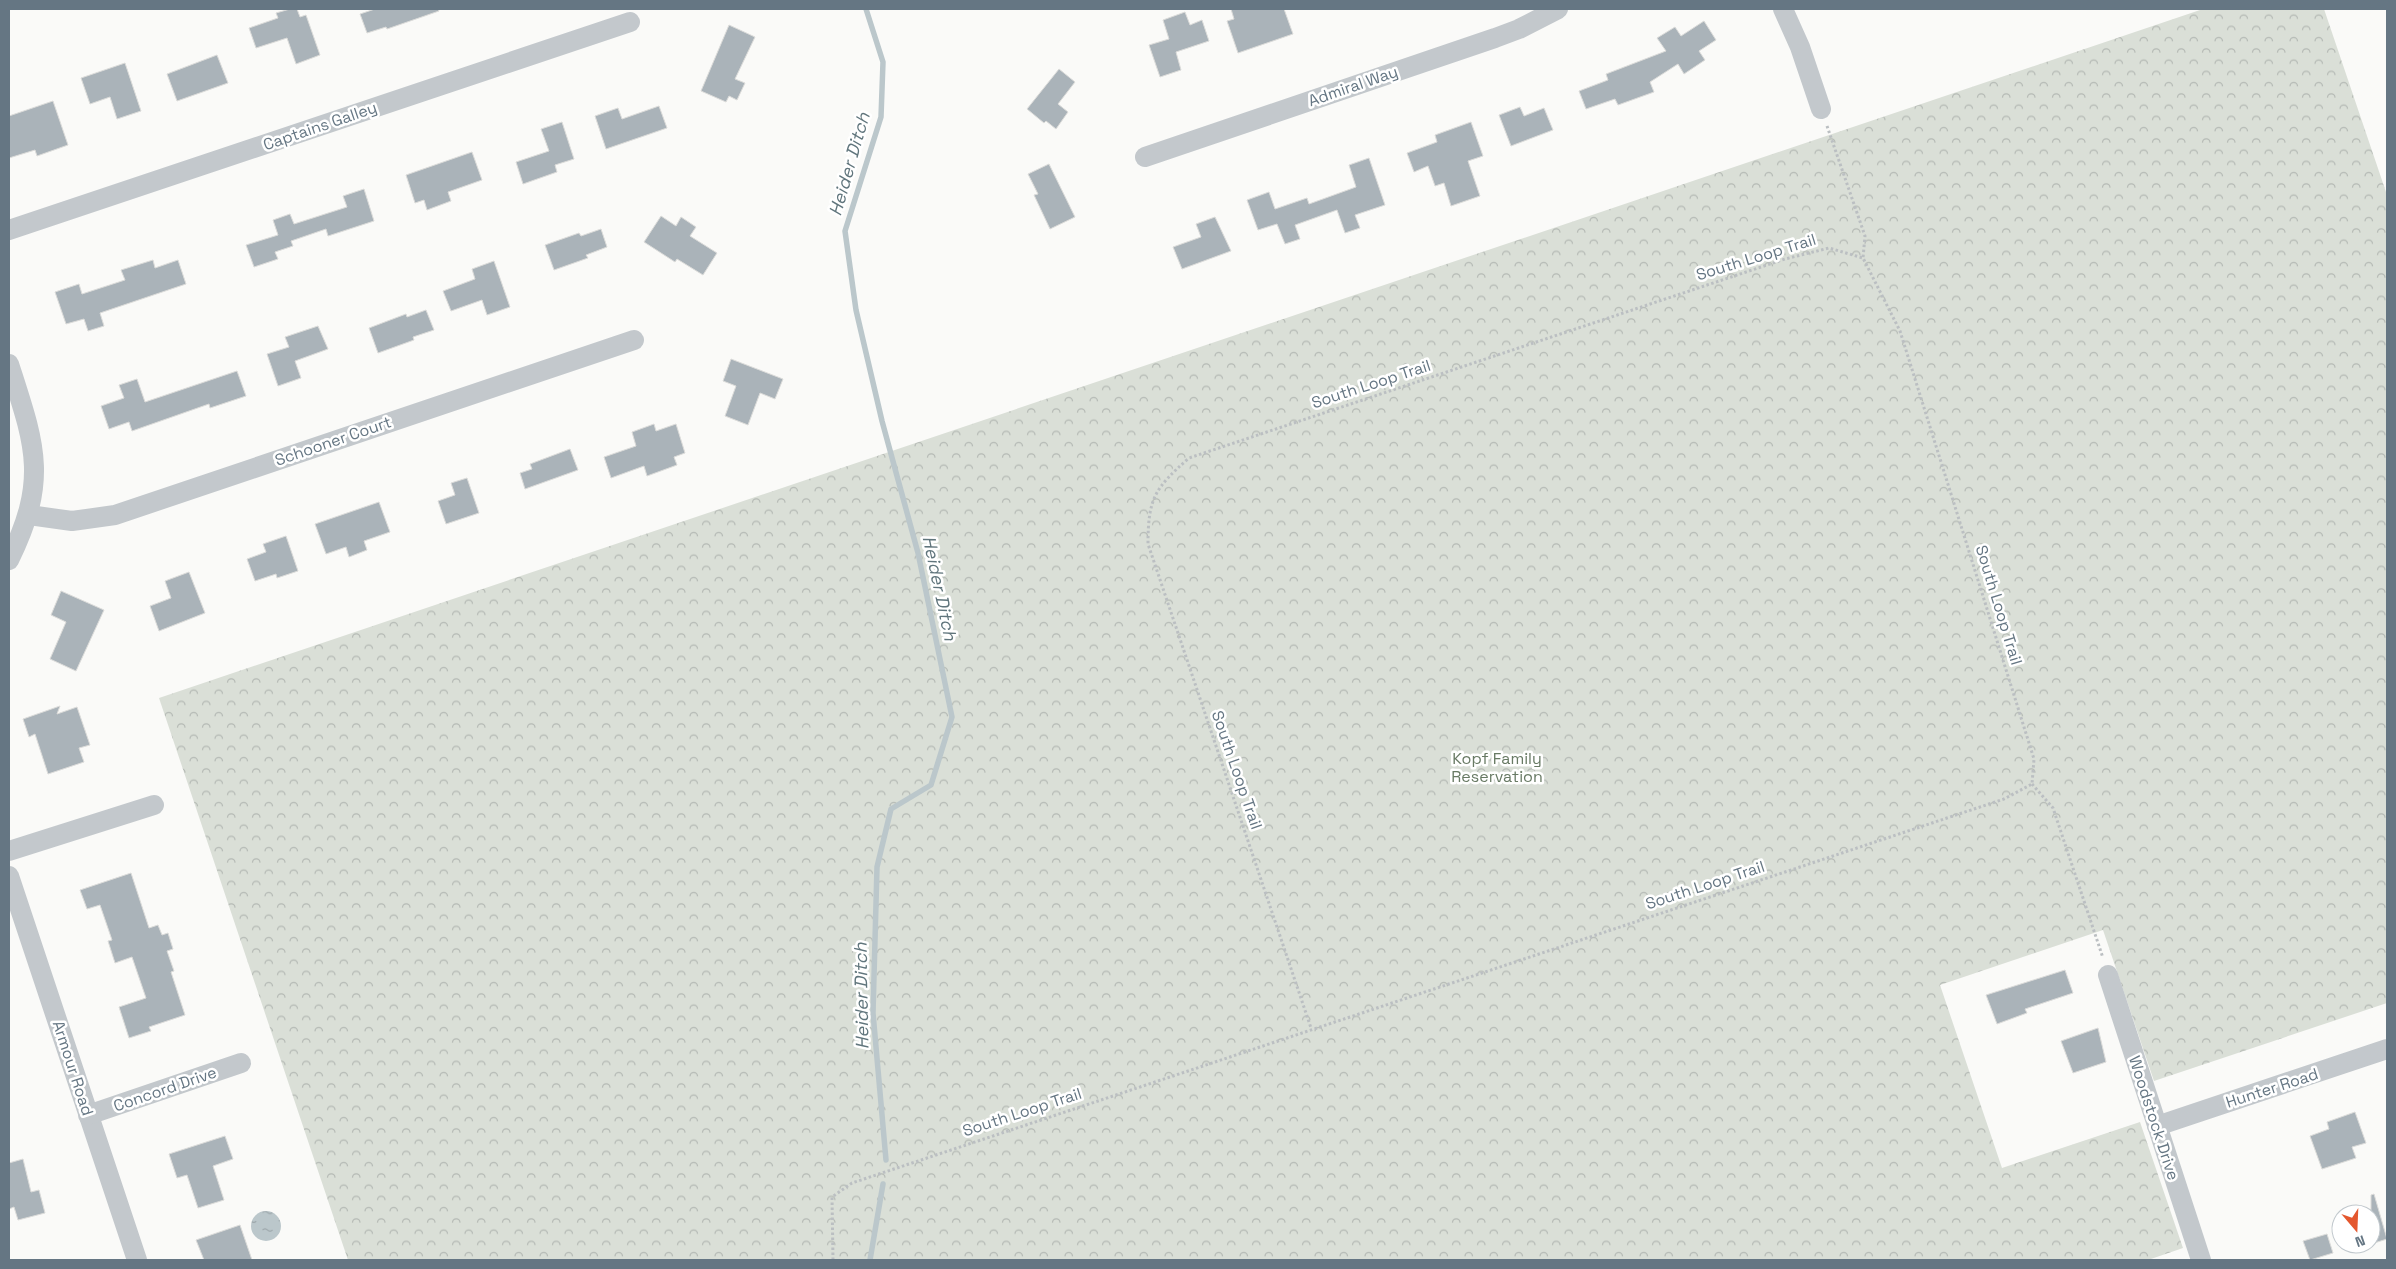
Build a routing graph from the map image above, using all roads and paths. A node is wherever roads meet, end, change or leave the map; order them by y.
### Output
1 (1558, 9) edge
2 (1784, 9) edge
3 (630, 22) dead end
4 (1822, 109) joint
5 (1144, 156) dead end
6 (9, 230) edge
7 (1863, 258) junction
8 (634, 340) dead end
9 (9, 364) edge
10 (29, 515) junction
11 (9, 560) edge
12 (2032, 784) junction
13 (154, 805) dead end
14 (9, 851) edge
15 (9, 876) edge
16 (2108, 975) joint
17 (1311, 1028) junction
18 (2387, 1049) edge
19 (241, 1063) dead end
20 (88, 1115) junction
21 (2157, 1126) junction
22 (137, 1260) edge
23 (833, 1260) edge
24 (2201, 1260) edge

1 - 5 street, Admiral Way
2 - 4 street
3 - 6 street, Captains Galley
4 - 7 path
7 - 12 path, South Loop Trail
7 - 17 path, South Loop Trail
8 - 10 street, Schooner Court
9 - 10 street
10 - 11 street
12 - 16 path
12 - 17 path, South Loop Trail
13 - 14 street
15 - 20 street, Armour Road
16 - 21 street, Woodstock Drive
17 - 23 path, South Loop Trail
18 - 21 street, Hunter Road
19 - 20 street, Concord Drive
20 - 22 street, Armour Road
21 - 24 street, Woodstock Drive

